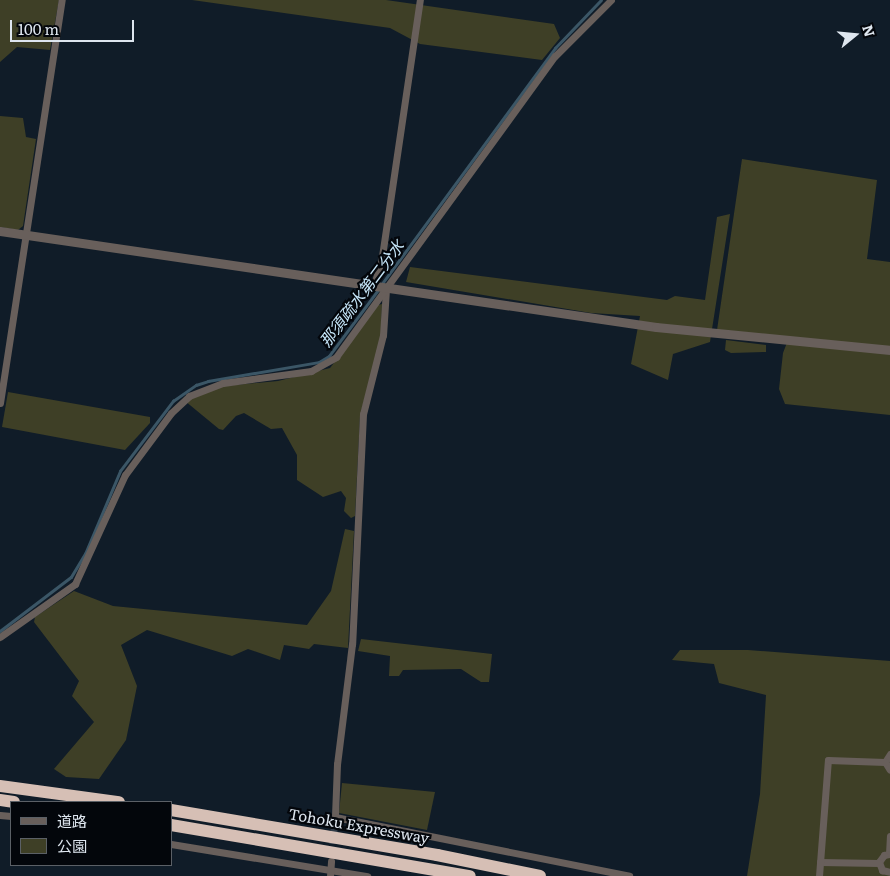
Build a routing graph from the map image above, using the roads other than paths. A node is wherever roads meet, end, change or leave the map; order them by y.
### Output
1 (62, 0) edge
2 (420, 0) edge
3 (611, 0) edge
4 (0, 231) edge
5 (25, 234) junction
6 (373, 287) junction
7 (386, 289) junction
8 (890, 350) edge
9 (0, 403) edge
10 (0, 636) edge
11 (890, 754) edge
12 (885, 762) junction
13 (890, 770) edge
14 (0, 786) edge
15 (112, 801) edge
16 (172, 810) edge
17 (172, 825) edge
18 (890, 836) edge
19 (172, 844) edge
20 (890, 854) edge
21 (820, 862) junction
22 (879, 863) junction
23 (331, 869) edge
24 (889, 873) edge
25 (608, 874) edge
26 (368, 876) edge
27 (470, 876) edge
28 (540, 876) edge
29 (629, 876) edge
30 (819, 876) edge

1 - 5 street
2 - 6 street
3 - 7 street
4 - 5 street
5 - 6 street
5 - 9 street
6 - 7 street
7 - 8 street
7 - 10 street
7 - 25 street
11 - 12 street
12 - 13 street
12 - 21 street
14 - 15 highway
16 - 28 highway, Tohoku Expressway
17 - 27 highway, Tohoku Expressway
18 - 20 street
19 - 23 street
20 - 22 street
21 - 22 street
21 - 30 street
22 - 24 street
23 - 26 street
25 - 29 street

